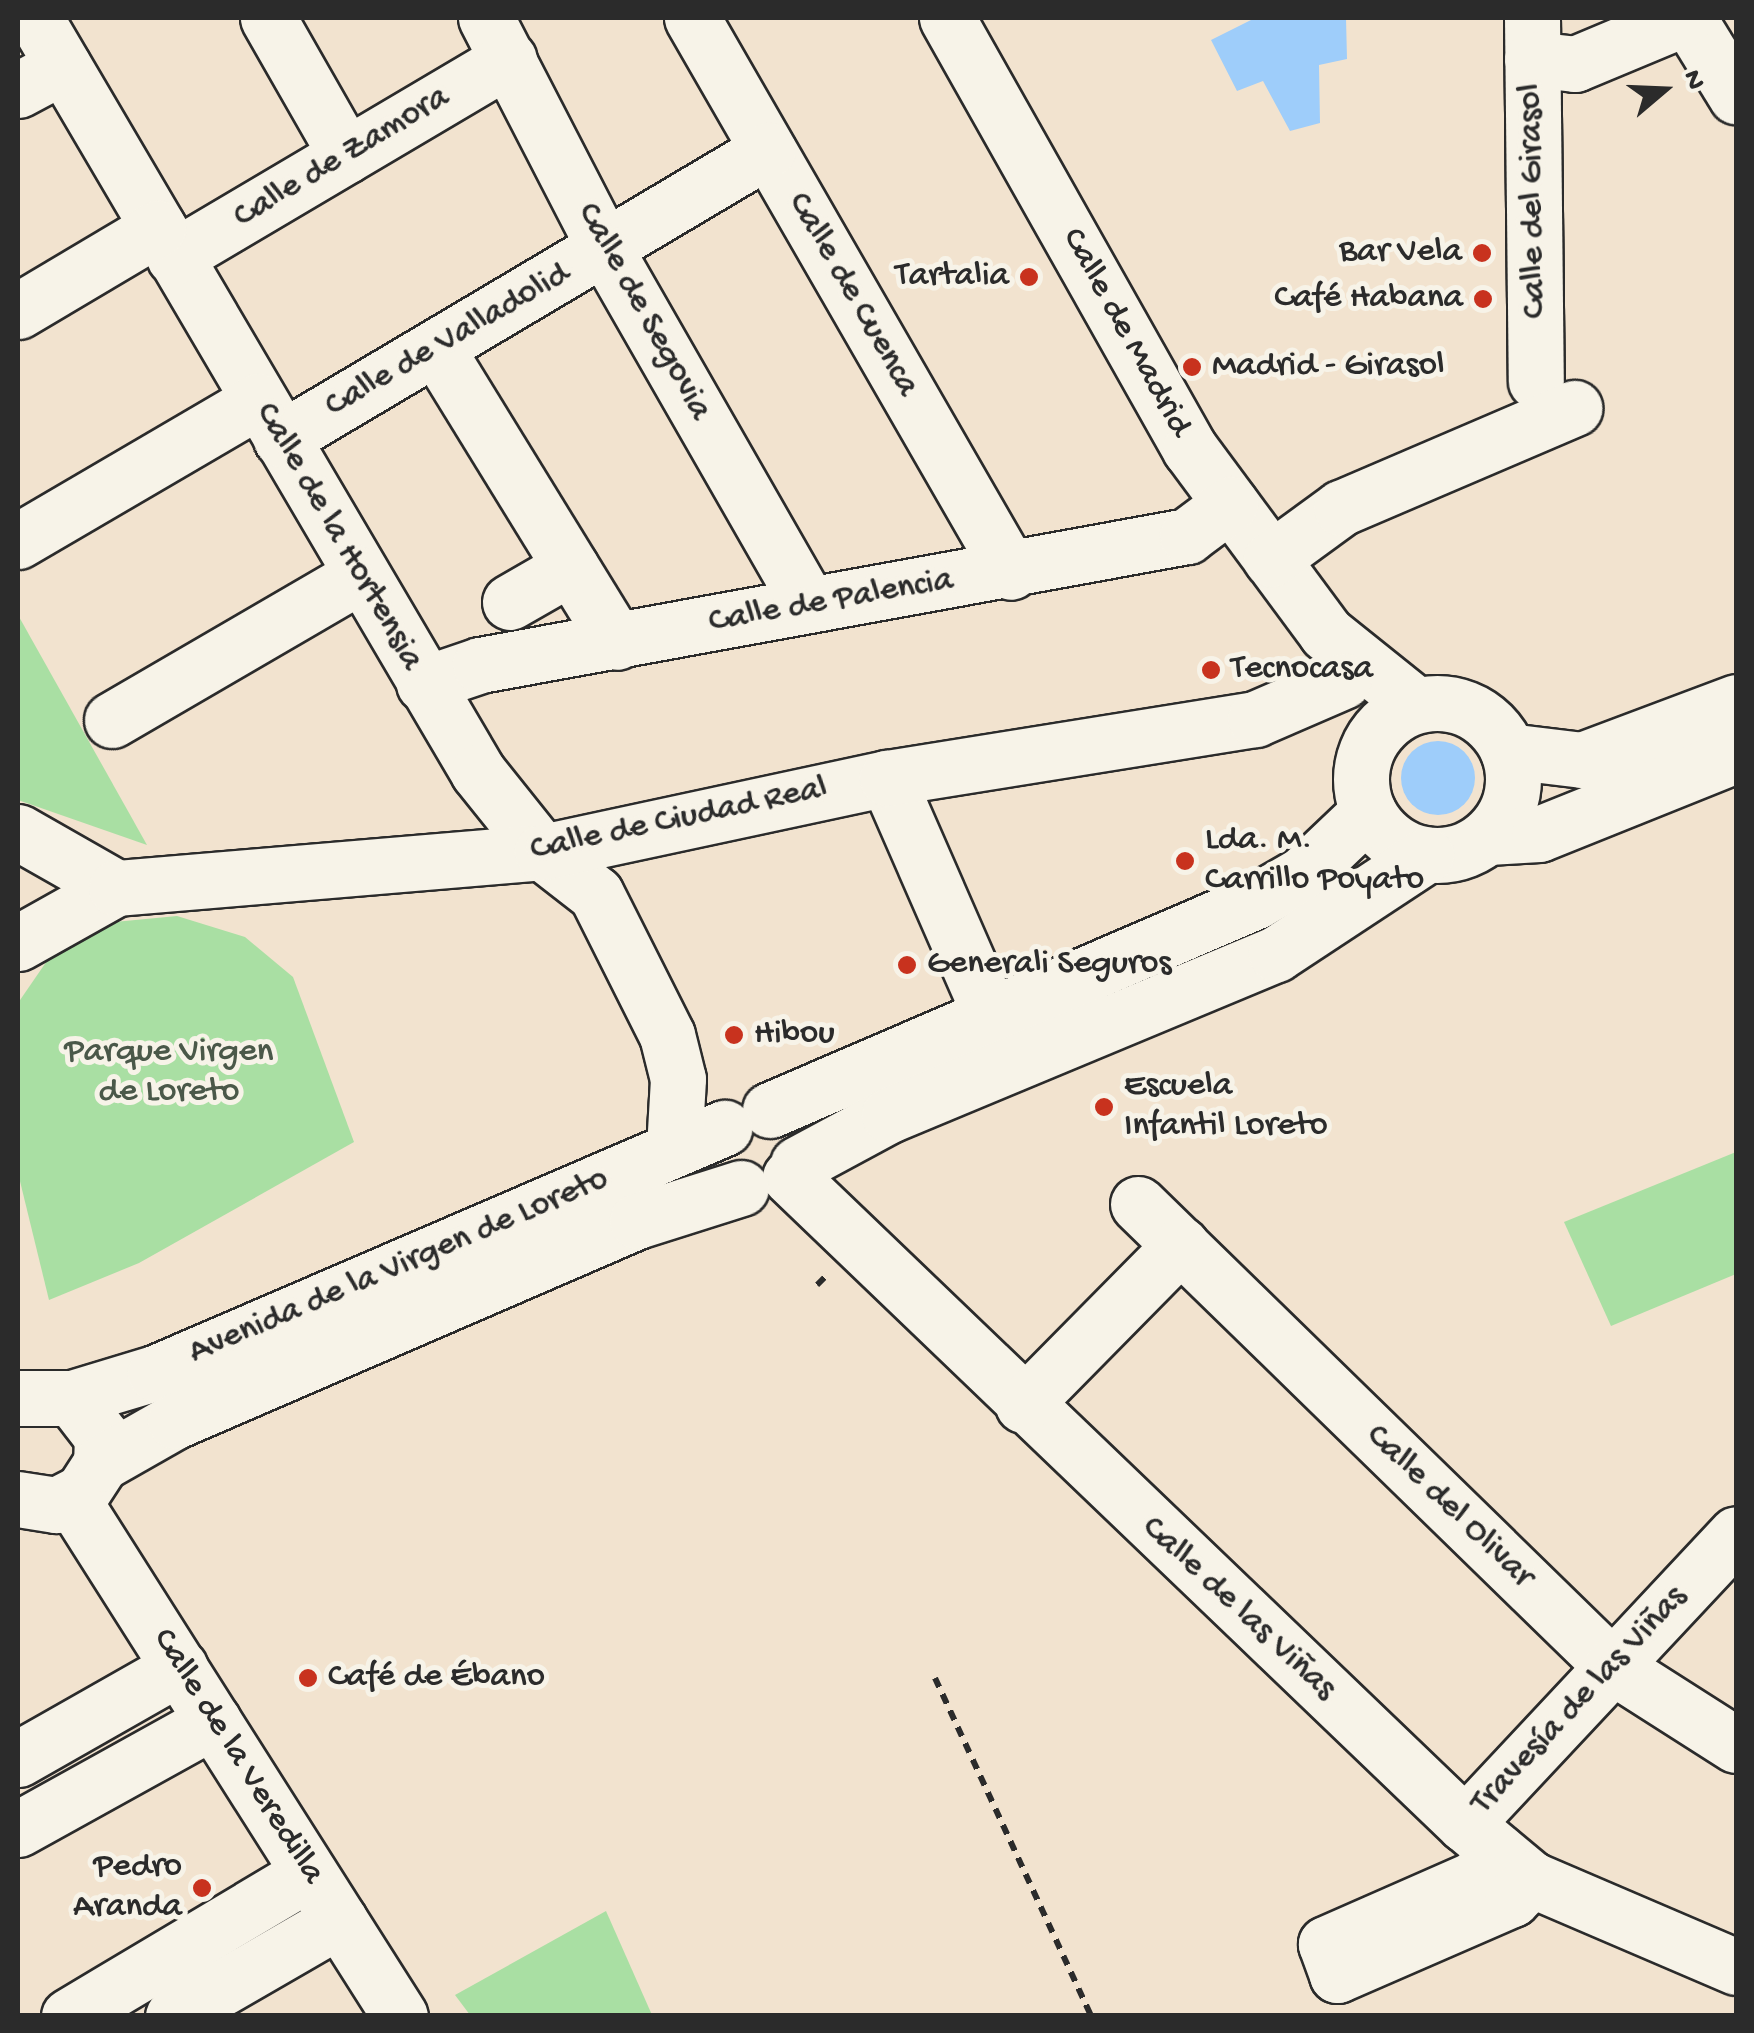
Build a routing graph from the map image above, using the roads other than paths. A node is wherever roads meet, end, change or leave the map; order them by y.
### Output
1 (35, 18) edge
2 (268, 18) edge
3 (692, 18) edge
4 (1687, 18) edge
5 (958, 21) edge
6 (1533, 32) edge
7 (498, 38) edge
8 (40, 78) edge
9 (1736, 96) edge
10 (768, 150) junction
11 (346, 156) junction
12 (166, 242) junction
13 (605, 249) junction
14 (18, 311) edge
15 (436, 348) junction
16 (270, 420) junction
17 (1230, 504) junction
18 (18, 541) edge
19 (1271, 560) junction
20 (570, 567) junction
21 (1011, 572) junction
22 (361, 575) junction
23 (510, 602) dead end
24 (808, 603) junction
25 (617, 642) junction
26 (1334, 657) junction
27 (424, 684) junction
28 (1736, 702) edge
29 (112, 720) dead end
30 (1395, 720) junction
31 (1508, 750) junction
32 (1736, 755) edge
33 (887, 778) junction
34 (1368, 812) junction
35 (1488, 837) junction
36 (28, 841) edge
37 (542, 852) junction
38 (1426, 855) junction
39 (116, 888) junction
40 (18, 916) edge
41 (18, 942) edge
42 (990, 1014) junction
43 (673, 1057) junction
44 (746, 1117) junction
45 (674, 1149) junction
46 (776, 1176) junction
47 (1138, 1204) dead end
48 (1181, 1245) junction
49 (32, 1391) edge
50 (1023, 1404) junction
51 (46, 1493) edge
52 (1736, 1534) edge
53 (1612, 1666) junction
54 (180, 1667) junction
55 (213, 1721) junction
56 (1736, 1744) edge
57 (18, 1759) edge
58 (18, 1828) edge
59 (1498, 1851) junction
60 (309, 1873) junction
61 (340, 1920) junction
62 (1736, 1968) edge
63 (70, 2016) edge
64 (172, 2016) edge
65 (400, 2016) edge

1 - 8 street, Calle de la Hortensia
2 - 11 street
3 - 10 street, Calle de Cuenca
4 - 6 street
4 - 9 street
5 - 17 street, Calle de Madrid
6 - 19 street, Calle del Girasol
7 - 11 street, Calle de Zamora
7 - 13 street, Calle de Segovia
8 - 12 street, Calle de la Hortensia
10 - 13 street, Calle de Valladolid
10 - 21 street, Calle de Cuenca
11 - 12 street, Calle de Zamora
12 - 14 street, Calle de Zamora
12 - 16 street, Calle de la Hortensia
13 - 15 street, Calle de Valladolid
13 - 24 street, Calle de Segovia
15 - 16 street, Calle de Valladolid
15 - 20 street
16 - 18 street, Calle de Valladolid
16 - 22 street, Calle de la Hortensia
17 - 19 street, Calle de Madrid
17 - 21 street, Calle de Palencia
19 - 26 street, Calle de Madrid
20 - 23 street
20 - 25 street
21 - 24 street, Calle de Palencia
22 - 27 street, Calle de la Hortensia
22 - 29 street
24 - 25 street, Calle de Palencia
25 - 27 street, Calle de Palencia
26 - 30 street, Calle de Madrid
26 - 33 street, Calle de Ciudad Real
27 - 37 street, Calle de la Hortensia
28 - 31 street
30 - 31 street
30 - 34 street
31 - 35 street
32 - 35 street
33 - 37 street, Calle de Ciudad Real
33 - 42 street
34 - 38 street
34 - 42 street, Avenida de la Virgen de Loreto
35 - 38 street
36 - 39 street
36 - 40 street
37 - 39 street, Calle de Ciudad Real
37 - 43 street, Calle de la Hortensia
38 - 46 street, Avenida de la Virgen de Loreto
39 - 41 street, Calle de Ciudad Real
42 - 44 street, Avenida de la Virgen de Loreto
43 - 44 street, Calle de la Hortensia
43 - 45 street, Calle de la Hortensia
44 - 45 street, Avenida de la Virgen de Loreto
44 - 46 street
44 - 46 street
45 - 49 street, Avenida de la Virgen de Loreto
46 - 50 street, Calle de las Viñas
46 - 51 street, Avenida de la Virgen de Loreto
47 - 48 street, Calle del Olivar
48 - 50 street
48 - 53 street, Calle del Olivar
49 - 51 street, Calle de la Veredilla
50 - 59 street, Calle de las Viñas
51 - 54 street, Calle de la Veredilla
52 - 53 street, Travesía de las Viñas
53 - 56 street, Calle del Olivar
53 - 59 street, Travesía de las Viñas
54 - 55 street, Calle de la Veredilla
54 - 57 street
55 - 58 street
55 - 60 street, Calle de la Veredilla
59 - 62 street, Calle de las Viñas
60 - 61 street, Calle de la Veredilla
60 - 63 street
61 - 64 street
61 - 65 street, Calle de la Veredilla

